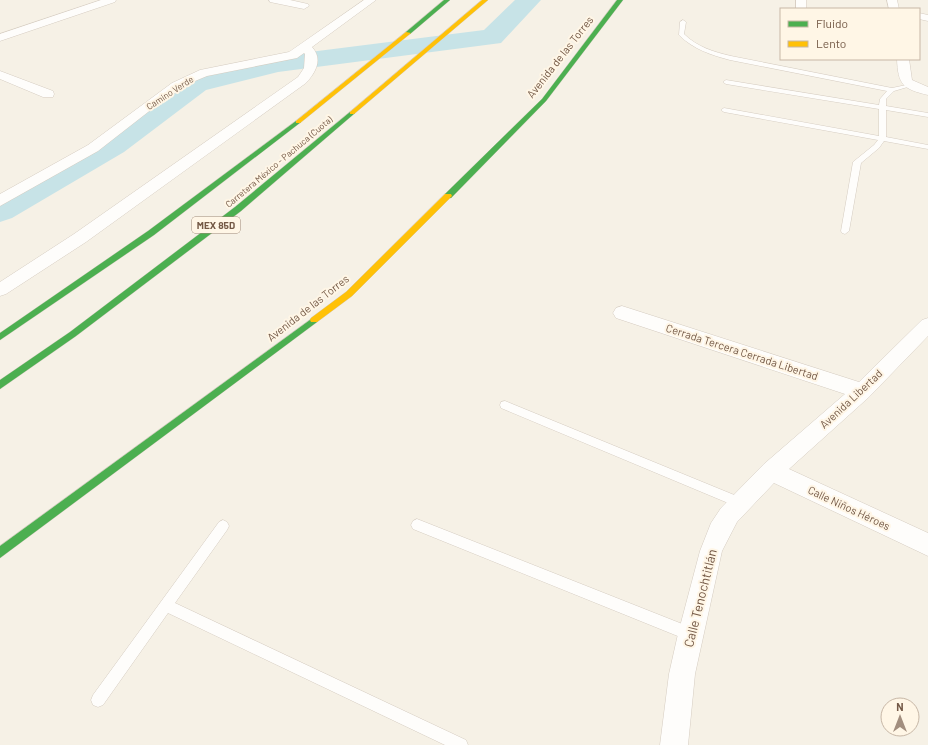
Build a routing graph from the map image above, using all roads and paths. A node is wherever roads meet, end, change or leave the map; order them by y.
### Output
1 (111, 0) edge
2 (274, 0) edge
3 (371, 0) edge
4 (447, 0) edge
5 (485, 0) edge
6 (620, 0) edge
7 (304, 6) dead end
8 (683, 22) dead end
9 (0, 38) edge
10 (309, 55) junction
11 (904, 60) edge
12 (0, 75) edge
13 (726, 82) dead end
14 (909, 86) junction
15 (892, 90) junction
16 (928, 91) edge
17 (48, 94) dead end
18 (882, 109) junction
19 (724, 110) dead end
20 (928, 115) edge
21 (884, 138) junction
22 (928, 147) edge
23 (0, 201) edge
24 (845, 231) dead end
25 (0, 290) edge
26 (622, 313) dead end
27 (928, 325) edge
28 (0, 337) edge
29 (0, 386) edge
30 (862, 391) junction
31 (505, 405) dead end
32 (771, 471) junction
33 (740, 503) junction
34 (417, 525) dead end
35 (223, 526) dead end
36 (928, 545) edge
37 (0, 553) edge
38 (167, 606) junction
39 (690, 634) junction
40 (98, 700) dead end
41 (461, 745) edge
42 (674, 745) edge

1 - 9 street
2 - 7 street
3 - 10 street, Camino Verde
4 - 28 main road, Carretera México - Pachuca (Cuota) / MEX 85D
5 - 29 main road, Carretera México - Pachuca (Cuota) / MEX 85D
6 - 37 main road, Avenida de las Torres
8 - 15 lane
10 - 23 street, Camino Verde
10 - 25 street
11 - 14 street
12 - 17 street
13 - 18 lane
14 - 15 lane
14 - 16 street
15 - 18 lane
18 - 20 lane
18 - 21 lane
19 - 21 lane
21 - 22 lane
21 - 24 lane
26 - 30 street, Cerrada Tercera Cerrada Libertad
27 - 30 street, Avenida Libertad
30 - 32 street, Avenida Libertad
31 - 33 lane
32 - 33 street, Calle Tenochtitlán
32 - 36 street, Calle Niños Héroes
33 - 39 street, Calle Tenochtitlán
34 - 39 lane
35 - 38 lane
38 - 40 lane
38 - 41 lane
39 - 42 street, Calle Tenochtitlán

